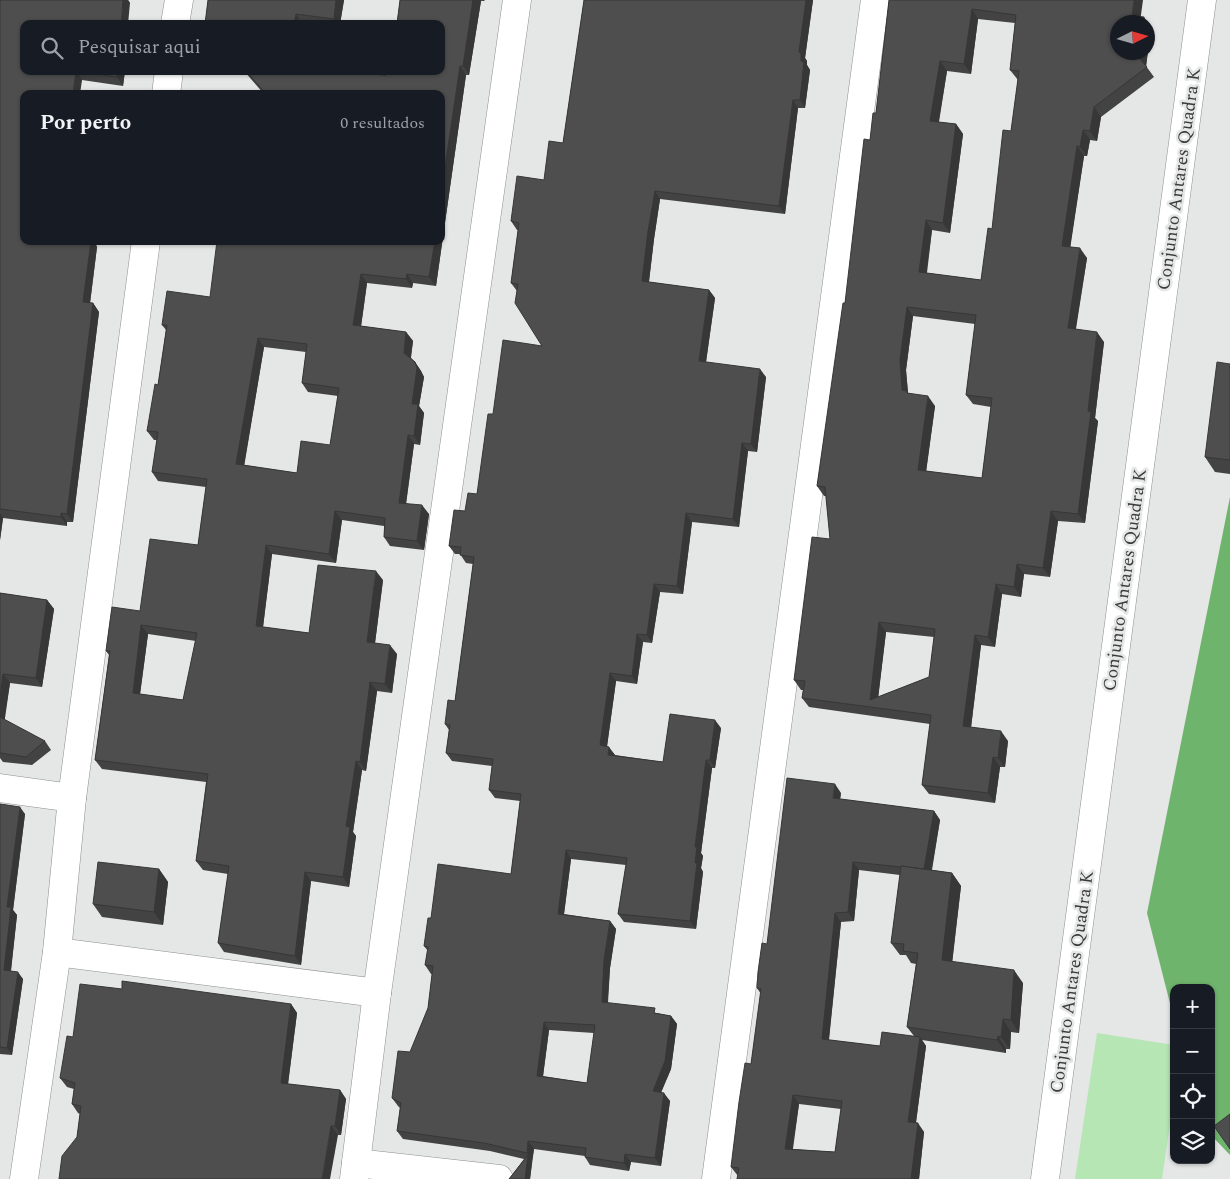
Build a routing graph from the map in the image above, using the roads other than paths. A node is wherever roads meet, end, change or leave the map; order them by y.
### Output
1 (179, 0) edge
2 (517, 0) edge
3 (875, 0) edge
4 (1202, 0) edge
5 (176, 20) edge
6 (168, 75) edge
7 (167, 90) edge
8 (145, 245) edge
9 (0, 788) edge
10 (72, 798) junction
11 (57, 952) junction
12 (377, 993) junction
13 (355, 1171) edge
14 (1047, 1173) edge
15 (24, 1179) edge
16 (499, 1179) edge
17 (716, 1179) edge

1 - 5 street
2 - 12 street
3 - 17 street
4 - 14 street, Conjunto Antares Quadra K
6 - 7 street
8 - 10 street
9 - 10 street
10 - 11 street
11 - 12 street
11 - 15 street
12 - 13 street
13 - 16 street

